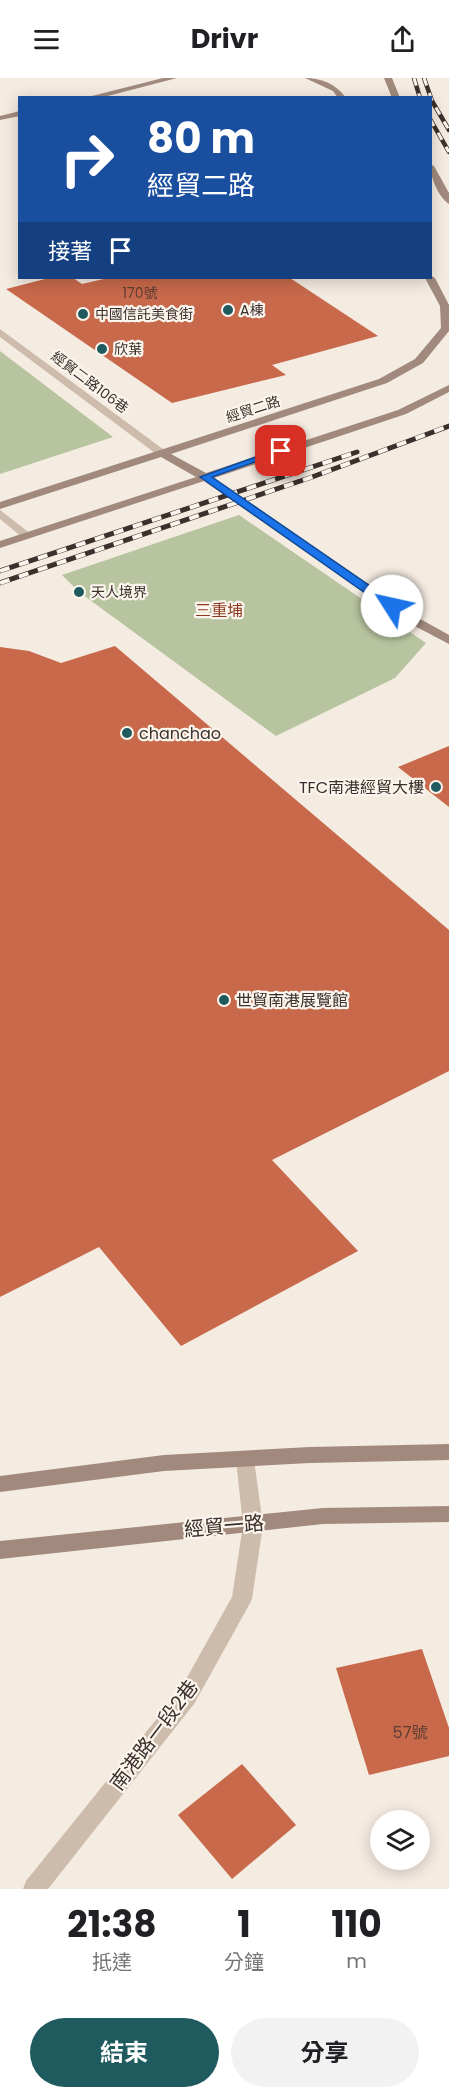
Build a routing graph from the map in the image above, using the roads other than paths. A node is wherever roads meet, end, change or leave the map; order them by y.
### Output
1 (173, 78) edge
2 (309, 78) edge
3 (339, 78) edge
4 (388, 78) edge
5 (96, 96) edge
6 (342, 96) edge
7 (344, 96) edge
8 (395, 96) edge
9 (18, 114) edge
10 (0, 118) edge
11 (432, 170) edge
12 (449, 200) edge
13 (431, 279) edge
14 (447, 306) edge
15 (0, 332) edge
16 (449, 388) edge
17 (164, 453) junction
18 (205, 477) junction
19 (0, 506) edge
20 (0, 513) edge
21 (27, 536) junction
22 (0, 545) edge
23 (449, 640) edge
24 (449, 1452) edge
25 (245, 1460) junction
26 (0, 1484) edge
27 (449, 1514) edge
28 (253, 1525) junction
29 (0, 1550) edge
30 (34, 1889) edge

1 - 5 main road
2 - 6 main road
3 - 7 main road
4 - 8 main road
9 - 10 main road
11 - 12 main road
13 - 14 main road, 經貿二路
14 - 17 main road, 經貿二路
15 - 17 street, 經貿二路106巷
16 - 18 main road
17 - 18 main road
17 - 19 main road, 經貿二路
18 - 21 main road
18 - 23 main road
20 - 21 street
21 - 22 main road
24 - 25 main road
25 - 26 main road
25 - 28 street, 南港路一段2巷
27 - 28 main road, 經貿一路
28 - 29 main road, 經貿一路
28 - 30 street, 南港路一段2巷

